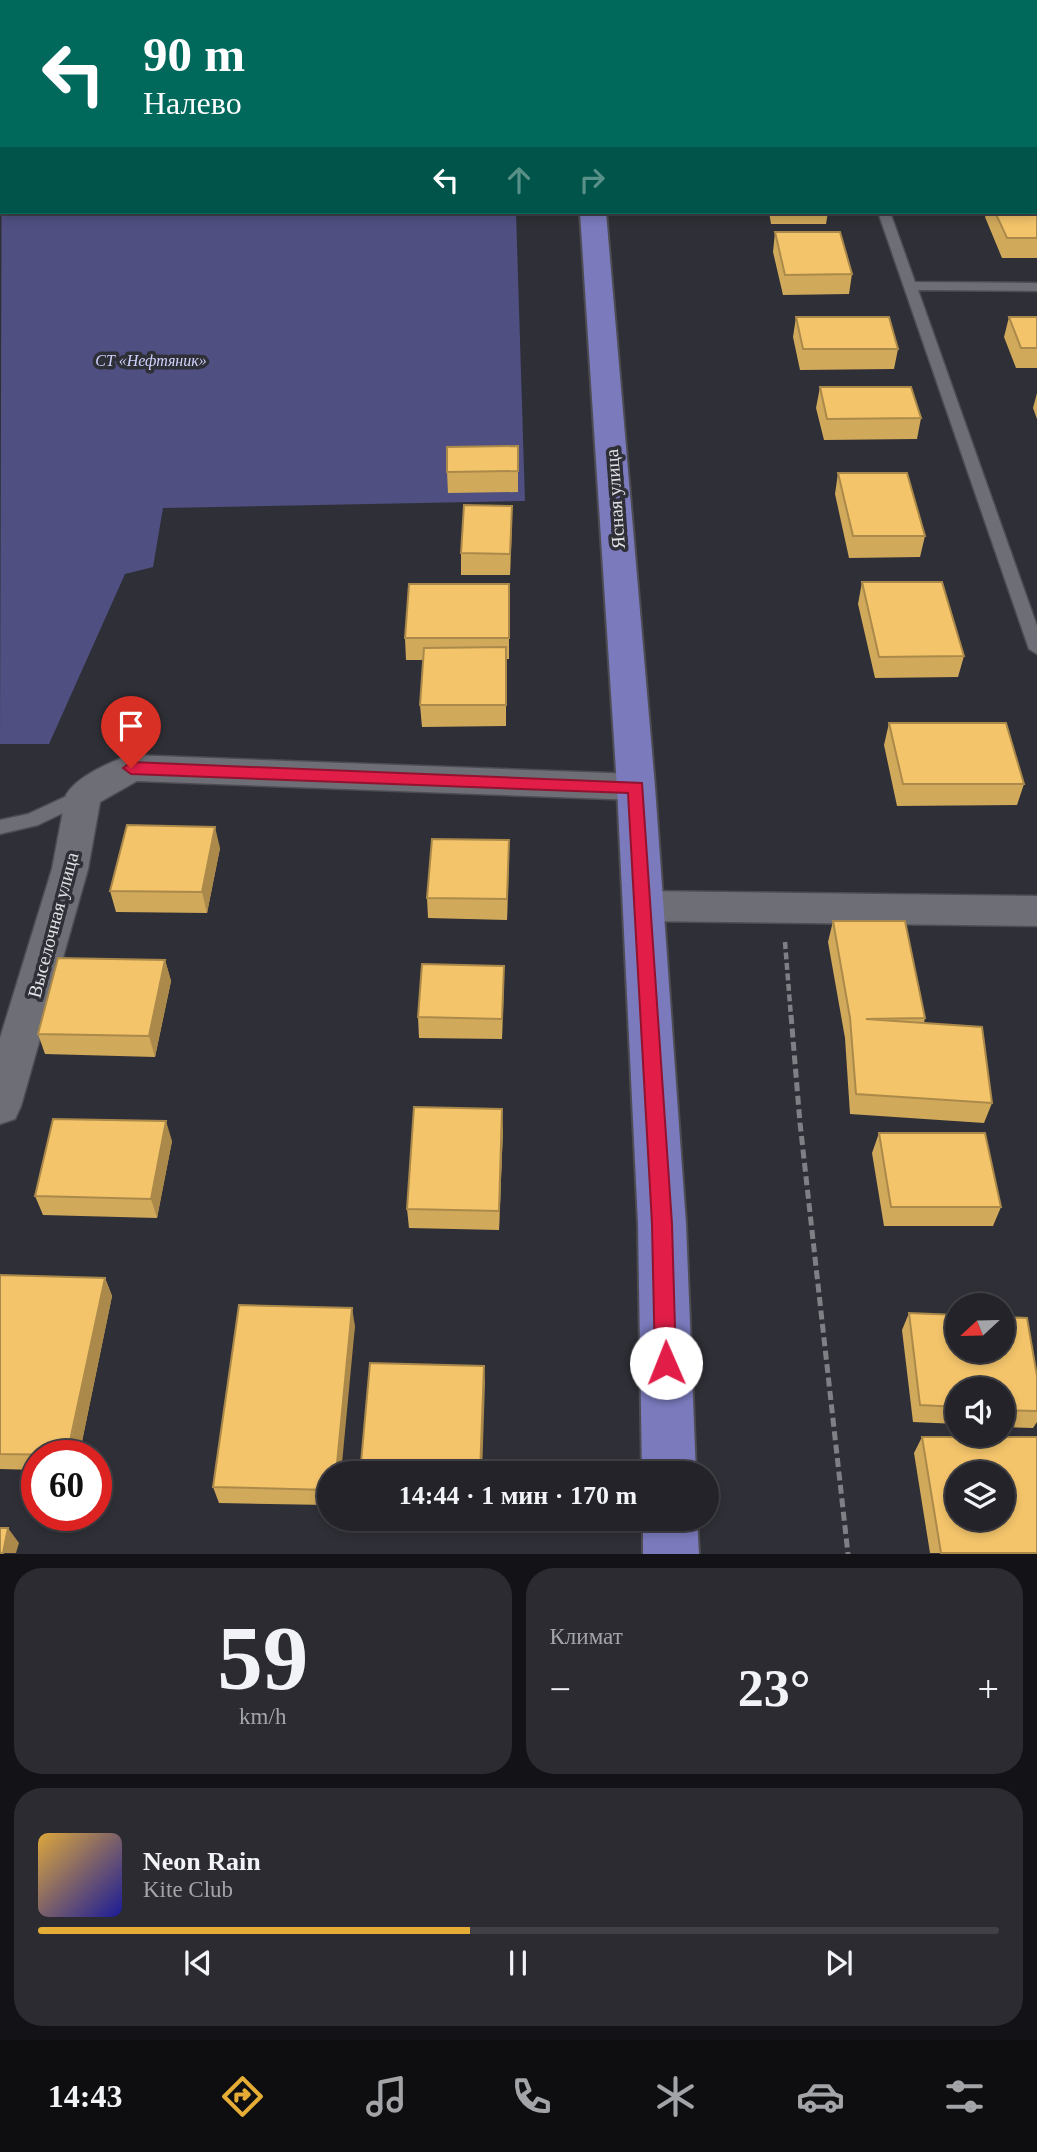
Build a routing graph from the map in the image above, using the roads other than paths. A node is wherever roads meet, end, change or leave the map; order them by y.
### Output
1 (593, 214) edge
2 (885, 214) edge
3 (910, 286) junction
4 (1037, 287) edge
5 (1037, 649) edge
6 (636, 787) junction
7 (84, 794) junction
8 (0, 827) edge
9 (643, 906) junction
10 (1037, 911) edge
11 (0, 1106) edge
12 (668, 1461) edge
13 (670, 1531) edge
14 (671, 1553) edge

1 - 6 main road, Ясная улица
2 - 3 lane
3 - 4 lane
3 - 5 lane
6 - 7 street
6 - 9 main road, Ясная улица
7 - 8 lane
7 - 11 street, Выселочная улица
9 - 10 street
9 - 12 main road, Ясная улица
13 - 14 main road

